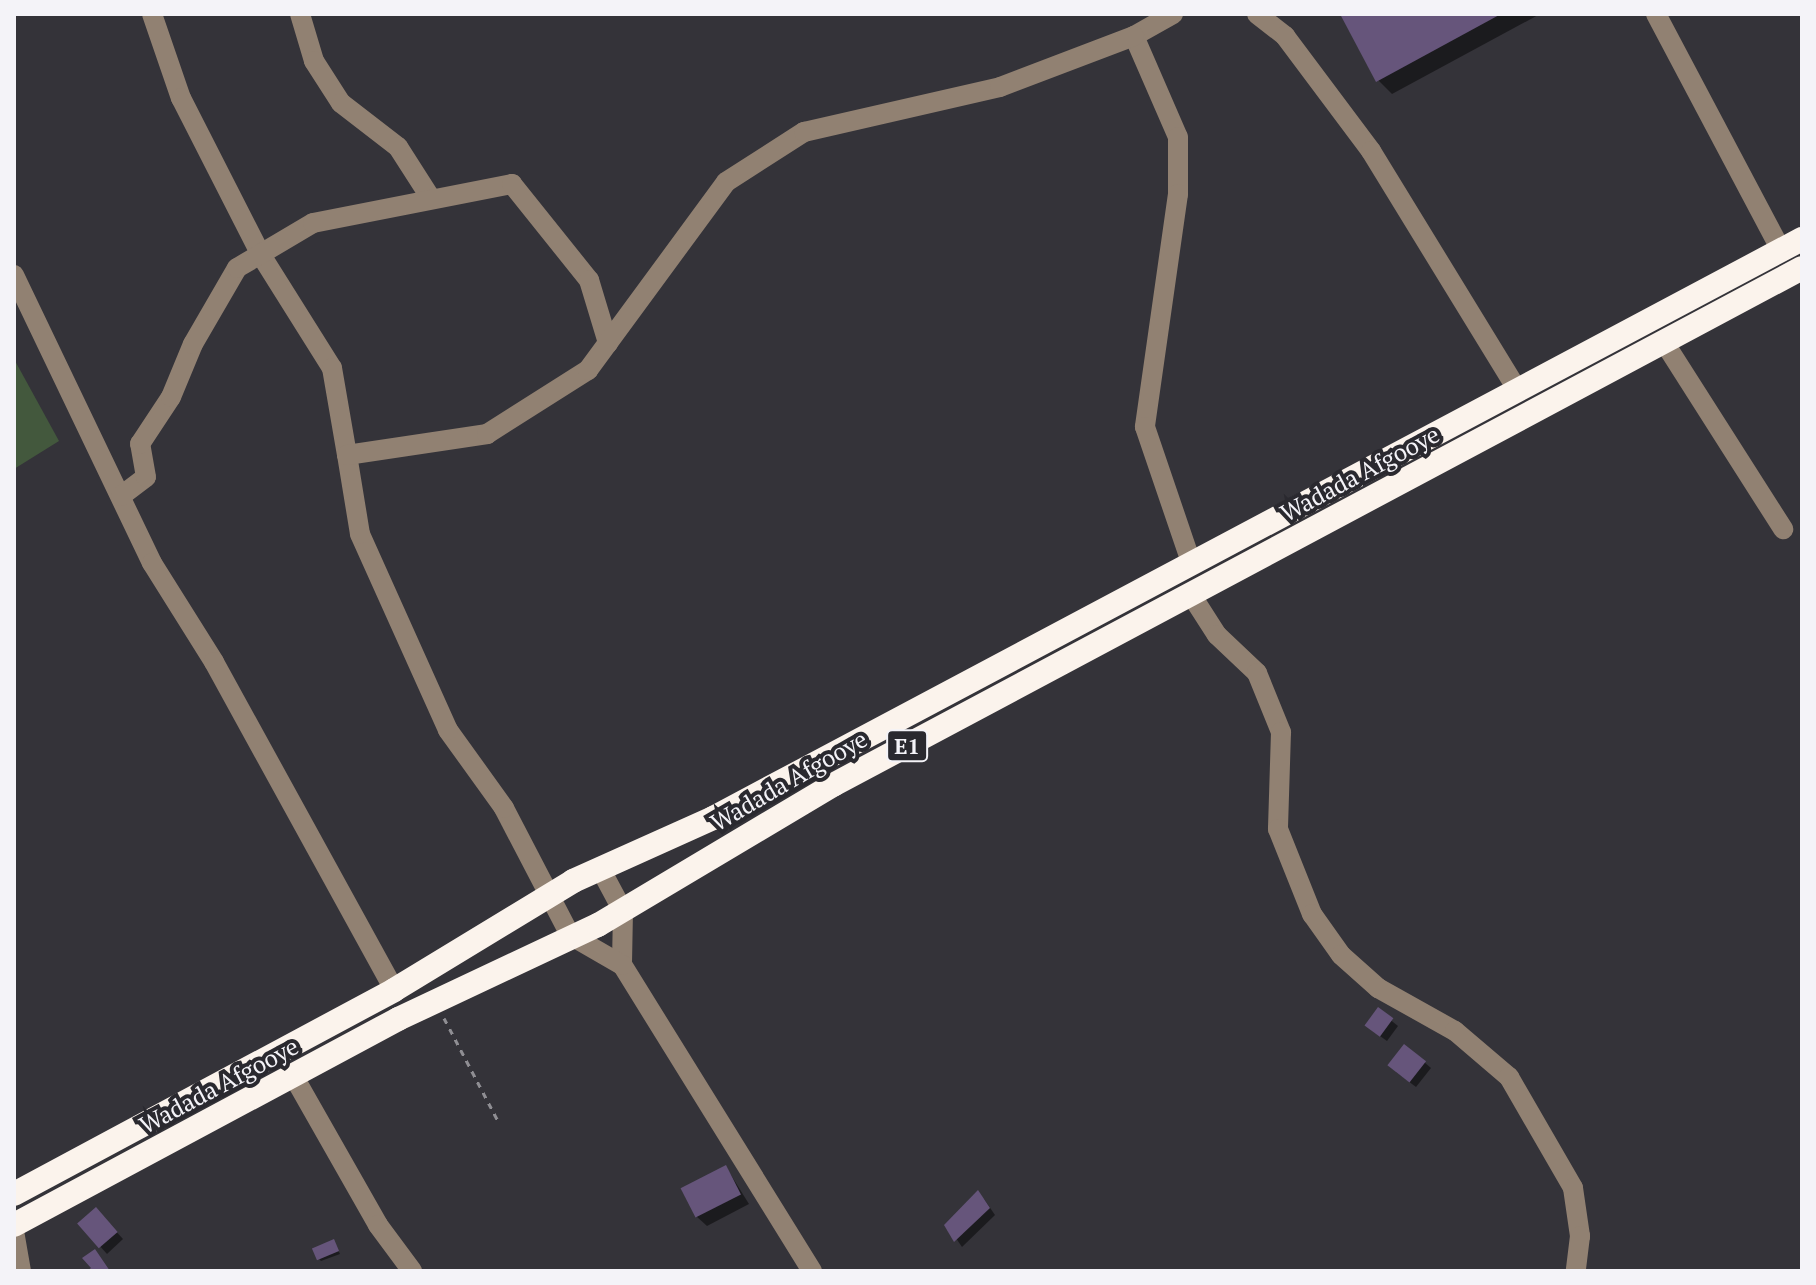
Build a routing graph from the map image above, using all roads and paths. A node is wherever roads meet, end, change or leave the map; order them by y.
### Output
1 (152, 14) edge
2 (300, 14) edge
3 (1173, 14) edge
4 (1257, 14) edge
5 (1656, 14) edge
6 (1134, 36) junction
7 (430, 197) junction
8 (1792, 244) edge
9 (261, 255) junction
10 (1802, 268) edge
11 (14, 275) edge
12 (1664, 342) junction
13 (608, 343) junction
14 (1517, 389) junction
15 (347, 455) junction
16 (121, 496) junction
17 (1783, 529) dead end
18 (1191, 562) junction
19 (1190, 593) junction
20 (601, 870) junction
21 (550, 896) junction
22 (623, 911) junction
23 (570, 935) junction
24 (622, 965) junction
25 (394, 990) junction
26 (434, 1001) junction
27 (294, 1077) junction
28 (498, 1121) dead end
29 (14, 1194) edge
30 (14, 1228) edge
31 (21, 1271) edge
32 (412, 1271) edge
33 (812, 1271) edge
34 (1576, 1271) edge

1 - 9 street
2 - 7 street
3 - 6 street
4 - 14 street
5 - 8 street
6 - 13 street
6 - 18 street
7 - 9 street
7 - 13 street
8 - 14 highway, Wadada Afgooye / E1
9 - 15 street
9 - 16 street
10 - 12 highway, Wadada Afgooye / E1
11 - 16 street
12 - 17 street
12 - 19 highway, Wadada Afgooye / E1
13 - 15 street
14 - 18 highway, Wadada Afgooye / E1
15 - 21 street
16 - 25 street
18 - 20 highway, Wadada Afgooye / E1
19 - 22 highway, Wadada Afgooye / E1
19 - 34 street
20 - 21 highway, Wadada Afgooye / E1
20 - 22 street
21 - 23 street
21 - 25 highway, Wadada Afgooye / E1
22 - 23 highway, Wadada Afgooye / E1
22 - 24 street
23 - 24 street
23 - 26 highway, Wadada Afgooye / E1
24 - 33 street
25 - 29 highway, Wadada Afgooye / E1
26 - 27 highway, Wadada Afgooye / E1
26 - 28 path
27 - 30 highway, Wadada Afgooye / E1
27 - 32 street
30 - 31 street

